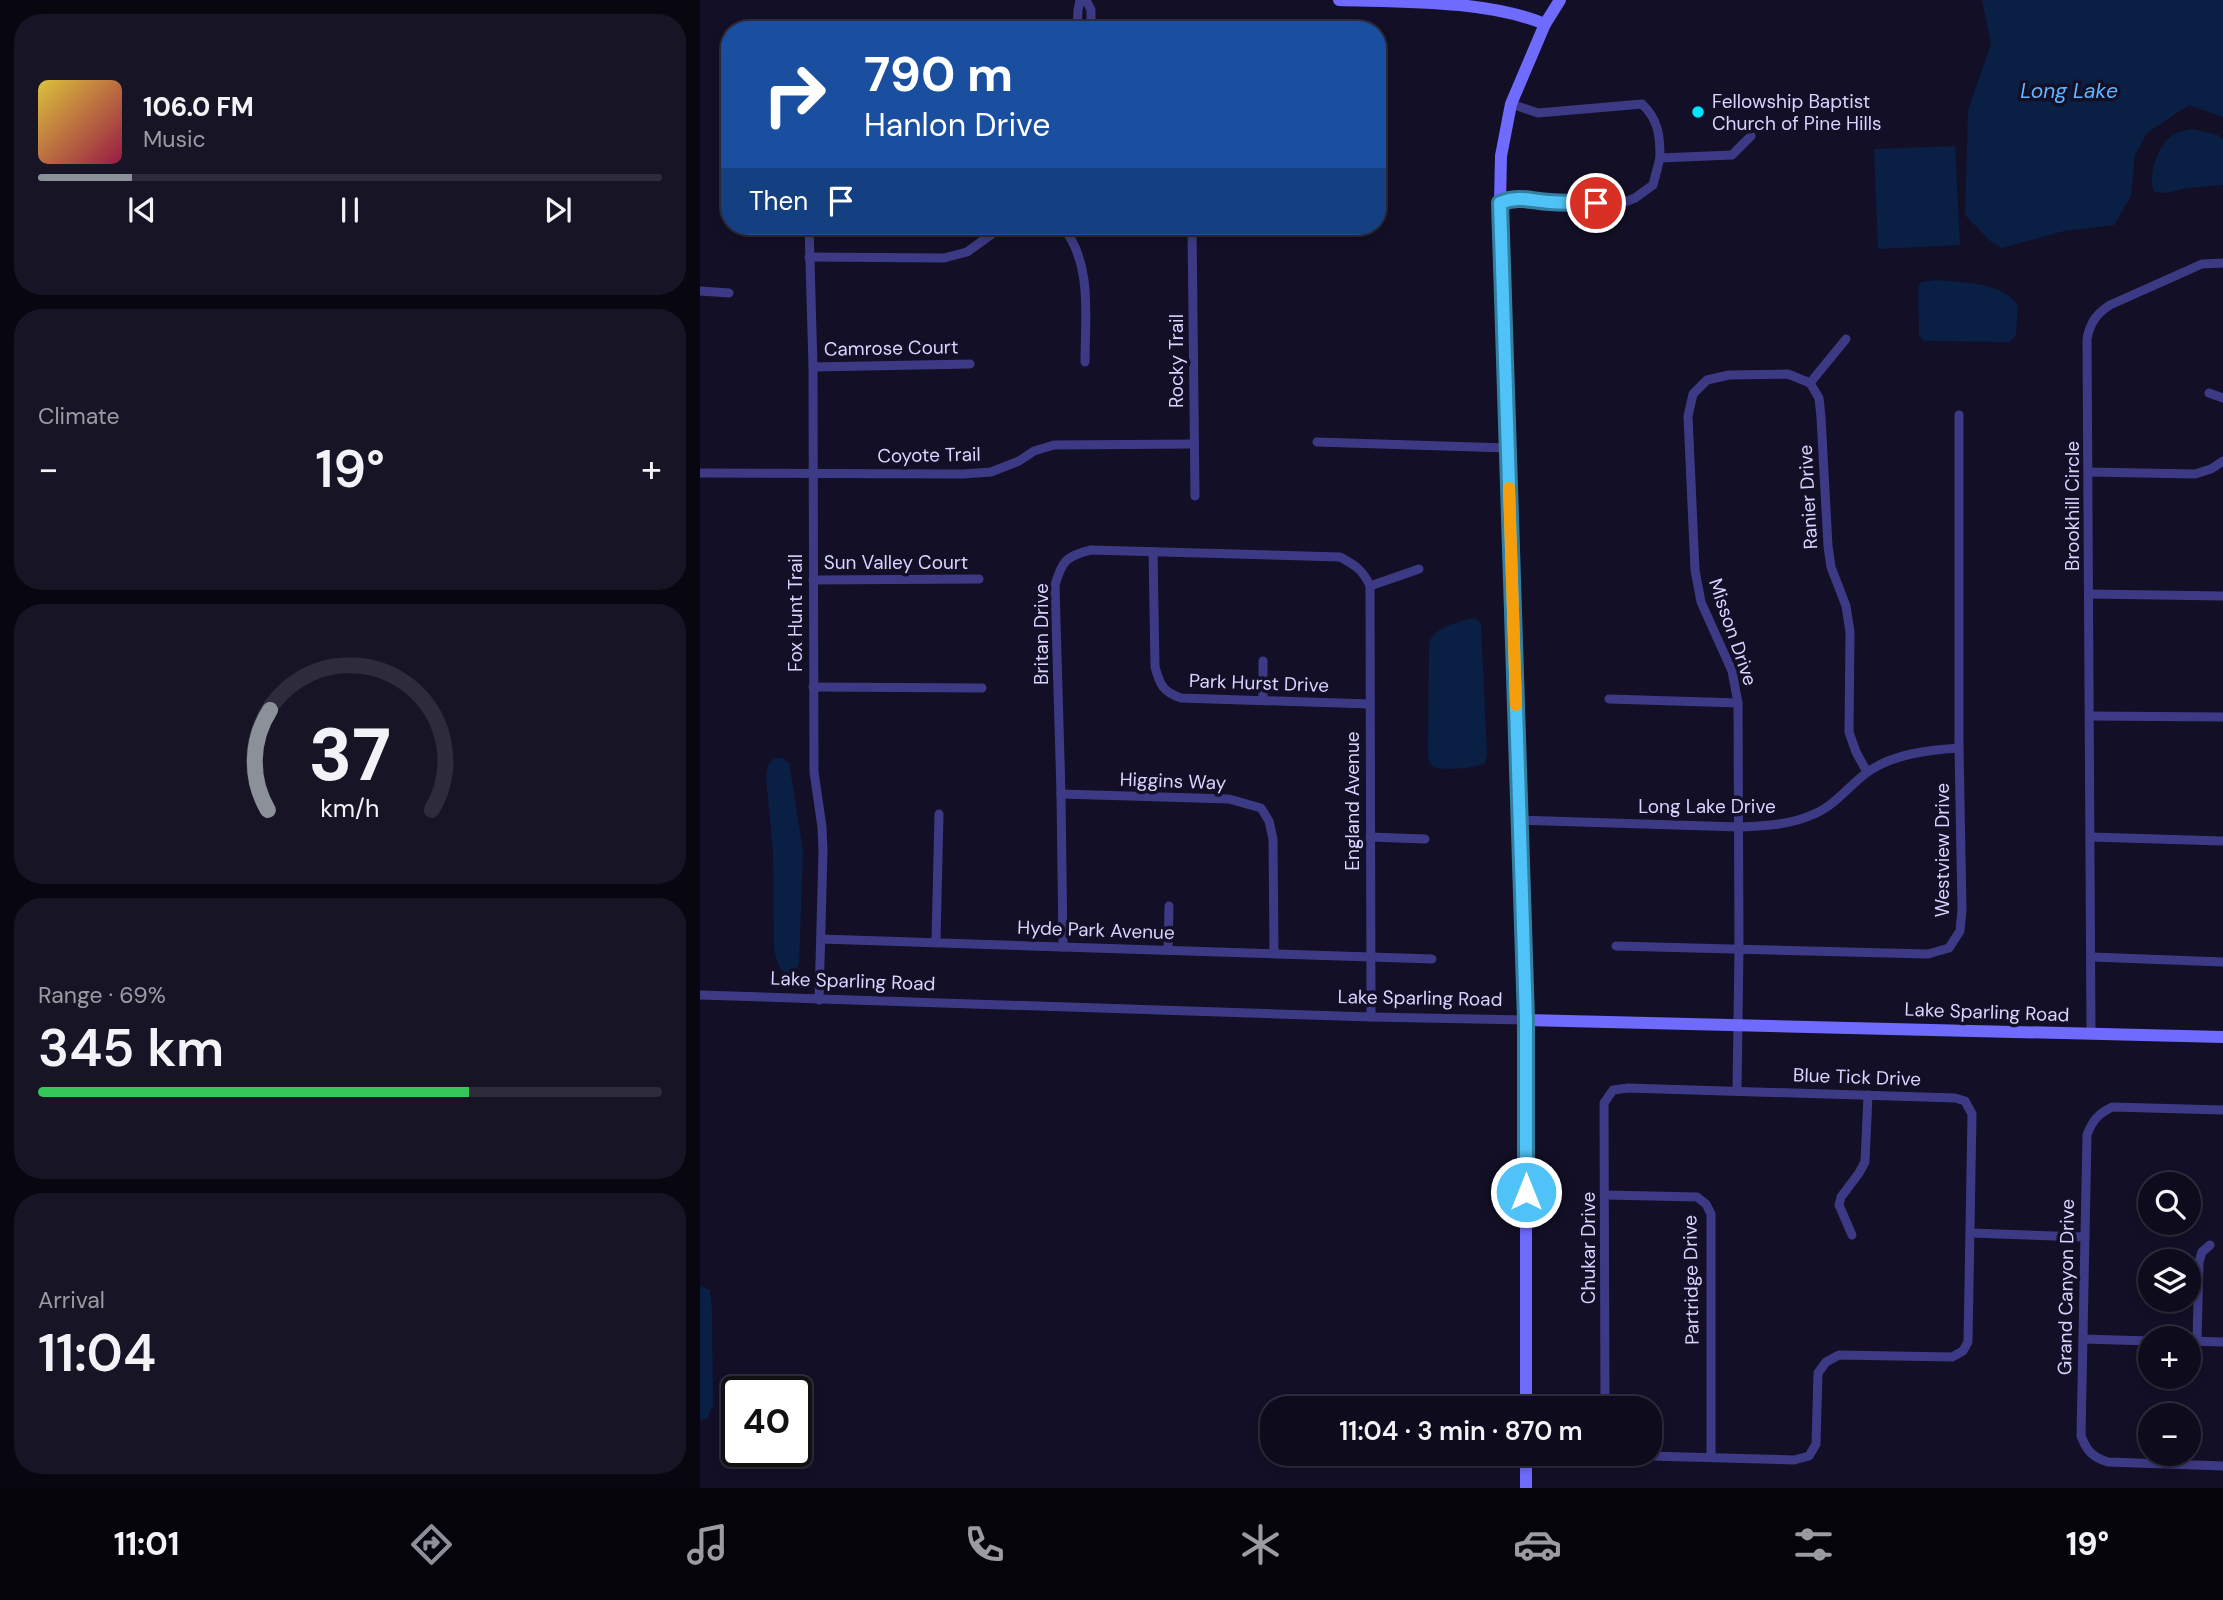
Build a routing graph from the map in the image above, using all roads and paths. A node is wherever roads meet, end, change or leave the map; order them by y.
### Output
1 (1080, 0) edge
2 (1086, 0) edge
3 (1339, 0) edge
4 (1367, 0) edge
5 (1560, 0) edge
6 (1077, 21) edge
7 (1091, 21) edge
8 (1545, 24) junction
9 (1511, 104) junction
10 (1751, 136) dead end
11 (1660, 158) junction
12 (1500, 203) junction
13 (810, 235) edge
14 (991, 235) edge
15 (1067, 235) edge
16 (1192, 235) edge
17 (810, 257) junction
18 (2223, 263) edge
19 (700, 292) edge
20 (729, 293) dead end
21 (1846, 339) dead end
22 (1085, 362) dead end
23 (970, 365) dead end
24 (813, 367) junction
25 (1810, 383) junction
26 (2209, 393) dead end
27 (2223, 398) edge
28 (1959, 415) dead end
29 (1317, 442) dead end
30 (1194, 444) junction
31 (1507, 447) junction
32 (2223, 461) edge
33 (2089, 472) junction
34 (700, 473) edge
35 (813, 474) junction
36 (1195, 496) dead end
37 (1153, 552) junction
38 (1419, 569) dead end
39 (979, 579) dead end
40 (813, 580) junction
41 (1370, 586) junction
42 (2090, 594) junction
43 (2223, 596) edge
44 (1263, 661) dead end
45 (813, 687) junction
46 (982, 688) dead end
47 (1609, 699) dead end
48 (1263, 700) junction
49 (1738, 703) junction
50 (1370, 704) junction
51 (2090, 716) junction
52 (2223, 717) edge
53 (1959, 748) junction
54 (1867, 772) junction
55 (1061, 794) junction
56 (939, 814) dead end
57 (1519, 820) junction
58 (1739, 827) junction
59 (1370, 837) junction
60 (2091, 837) junction
61 (1425, 839) dead end
62 (2223, 841) edge
63 (1169, 906) dead end
64 (821, 939) junction
65 (936, 942) junction
66 (1616, 946) dead end
67 (1063, 947) junction
68 (1739, 949) junction
69 (1168, 950) junction
70 (1274, 953) junction
71 (2092, 957) junction
72 (1370, 958) junction
73 (1432, 959) dead end
74 (2223, 962) edge
75 (700, 995) edge
76 (820, 1000) junction
77 (1371, 1017) junction
78 (1526, 1020) junction
79 (1738, 1025) junction
80 (2091, 1034) junction
81 (2223, 1037) edge
82 (1613, 1090) joint
83 (1737, 1090) junction
84 (1868, 1095) junction
85 (2223, 1110) edge
86 (1606, 1195) junction
87 (1971, 1233) junction
88 (1852, 1235) dead end
89 (2085, 1237) junction
90 (2210, 1245) dead end
91 (2194, 1326) edge
92 (2083, 1339) junction
93 (2138, 1340) edge
94 (2201, 1341) edge
95 (2223, 1342) edge
96 (1526, 1396) edge
97 (1605, 1396) edge
98 (1662, 1456) edge
99 (1711, 1457) junction
100 (1526, 1466) edge
101 (2223, 1466) edge
102 (1526, 1488) edge

1 - 6 street
2 - 7 street
3 - 4 street
4 - 8 street
5 - 8 street
8 - 9 street
9 - 11 street
9 - 12 street
10 - 11 street
11 - 12 street
12 - 31 street
13 - 17 street, Fox Hunt Trail
14 - 17 street
15 - 22 street
16 - 30 street, Rocky Trail
17 - 24 street, Fox Hunt Trail
18 - 33 street, Brookhill Circle
19 - 20 street
21 - 25 street
23 - 24 street, Camrose Court
24 - 35 street, Fox Hunt Trail
25 - 49 street, Misson Drive
25 - 54 street, Ranier Drive
26 - 27 street
28 - 53 street, Westview Drive
29 - 31 street
30 - 35 street, Coyote Trail
30 - 36 street, Rocky Trail
31 - 57 street
32 - 33 street
33 - 42 street, Brookhill Circle
34 - 35 street, Coyote Trail
35 - 40 street, Fox Hunt Trail
37 - 41 street, Britan Drive
37 - 48 street, Park Hurst Drive
37 - 55 street, Britan Drive
38 - 41 street
39 - 40 street, Sun Valley Court
40 - 45 street, Fox Hunt Trail
41 - 50 street, England Avenue
42 - 43 street
42 - 51 street, Brookhill Circle
44 - 48 street
45 - 46 street
45 - 64 street, Fox Hunt Trail
47 - 49 street
48 - 50 street, Park Hurst Drive
49 - 58 street, Misson Drive
50 - 59 street, England Avenue
51 - 52 street
51 - 60 street, Brookhill Circle
53 - 54 street, Long Lake Drive
53 - 68 street, Westview Drive
54 - 58 street, Long Lake Drive
55 - 67 street, Britan Drive
55 - 70 street, Higgins Way
56 - 65 street
57 - 58 street, Long Lake Drive
57 - 78 street
58 - 68 street, Misson Drive
59 - 61 street
59 - 72 street, England Avenue
60 - 62 street
60 - 71 street, Brookhill Circle
63 - 69 street
64 - 65 street, Hyde Park Avenue
64 - 76 street, Fox Hunt Trail
65 - 67 street, Hyde Park Avenue
66 - 68 street, Westview Drive
67 - 69 street, Hyde Park Avenue
68 - 79 street, Misson Drive
69 - 70 street, Hyde Park Avenue
70 - 72 street, Hyde Park Avenue
71 - 74 street
71 - 80 street, Brookhill Circle
72 - 73 street, Hyde Park Avenue
72 - 77 street, England Avenue
75 - 76 street, Lake Sparling Road
76 - 77 street, Lake Sparling Road
77 - 78 street, Lake Sparling Road
78 - 79 street, Lake Sparling Road
78 - 96 street
79 - 80 street, Lake Sparling Road
79 - 83 street, Misson Drive
80 - 81 street, Lake Sparling Road
82 - 83 street, Blue Tick Drive
82 - 86 street, Chukar Drive
83 - 84 street, Blue Tick Drive
84 - 87 street, Blue Tick Drive
84 - 88 street
85 - 89 street, Grand Canyon Drive
86 - 97 street, Chukar Drive
86 - 99 street, Partridge Drive
87 - 89 street
87 - 99 street
89 - 92 street, Grand Canyon Drive
90 - 91 street
92 - 93 street
92 - 101 street, Grand Canyon Drive
94 - 95 street
98 - 99 street
100 - 102 street

